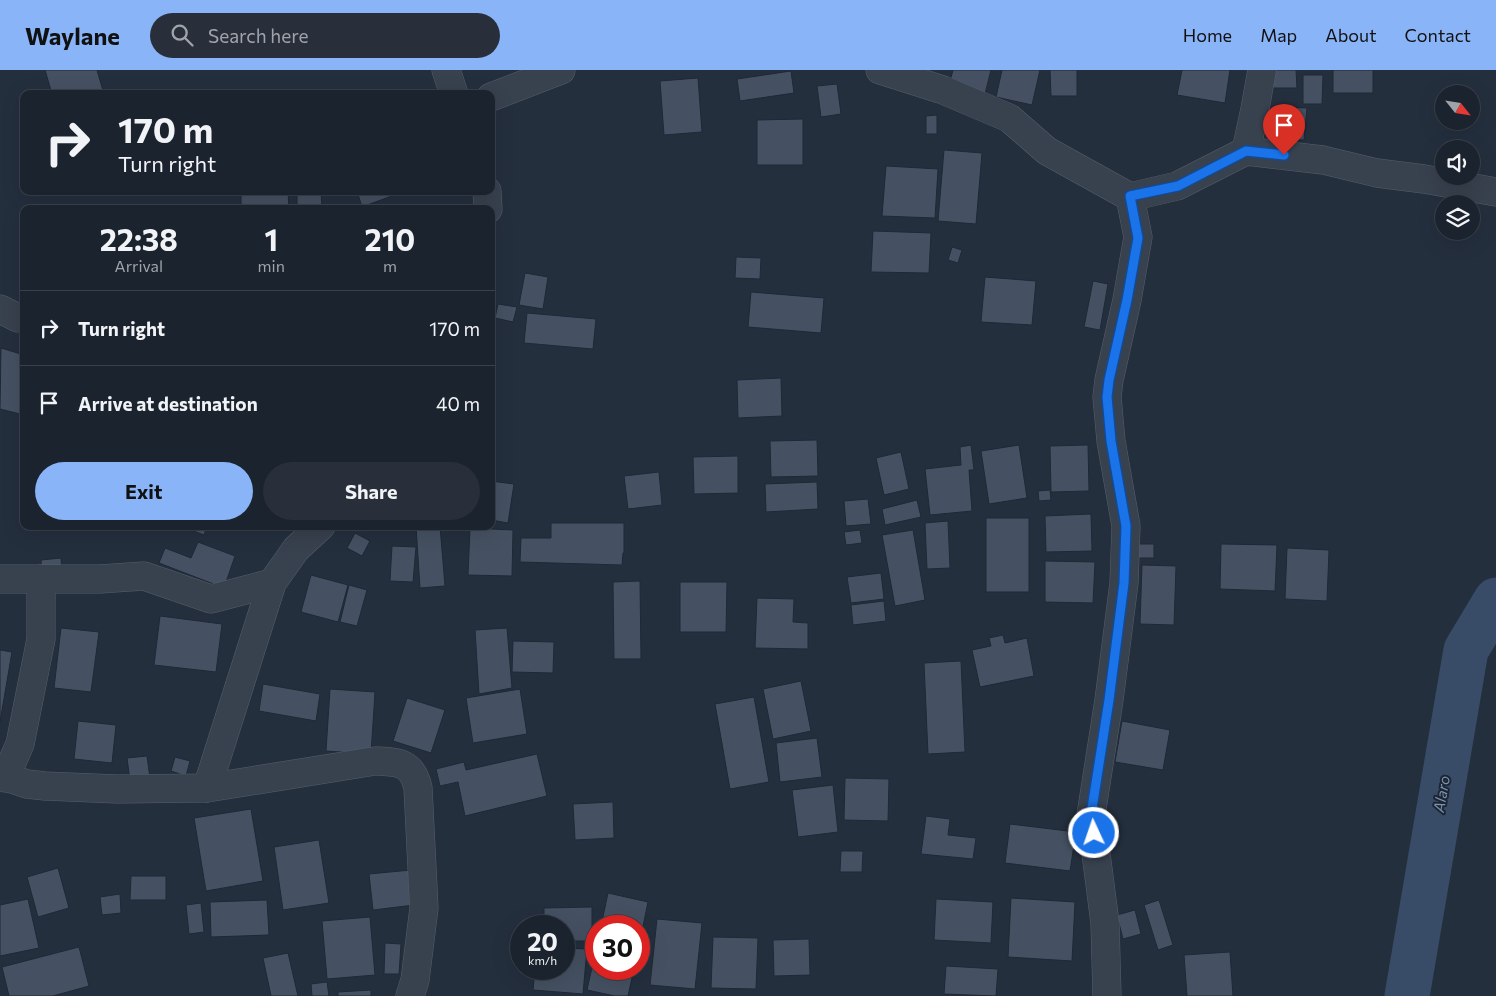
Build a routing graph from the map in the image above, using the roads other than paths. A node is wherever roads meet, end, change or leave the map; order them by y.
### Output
1 (446, 70) edge
2 (561, 70) edge
3 (883, 70) edge
4 (1262, 70) edge
5 (453, 90) edge
6 (495, 95) edge
7 (1246, 151) junction
8 (1496, 192) edge
9 (1130, 196) junction
10 (317, 530) edge
11 (41, 578) junction
12 (0, 579) edge
13 (272, 583) junction
14 (3, 776) edge
15 (207, 788) junction
16 (410, 996) edge
17 (1107, 996) edge

1 - 5 street
2 - 6 street
3 - 9 street
4 - 7 street
7 - 8 street
7 - 9 street
9 - 17 street
10 - 13 street
11 - 12 street
11 - 13 street
11 - 14 street
13 - 15 street
14 - 15 street
15 - 16 street

